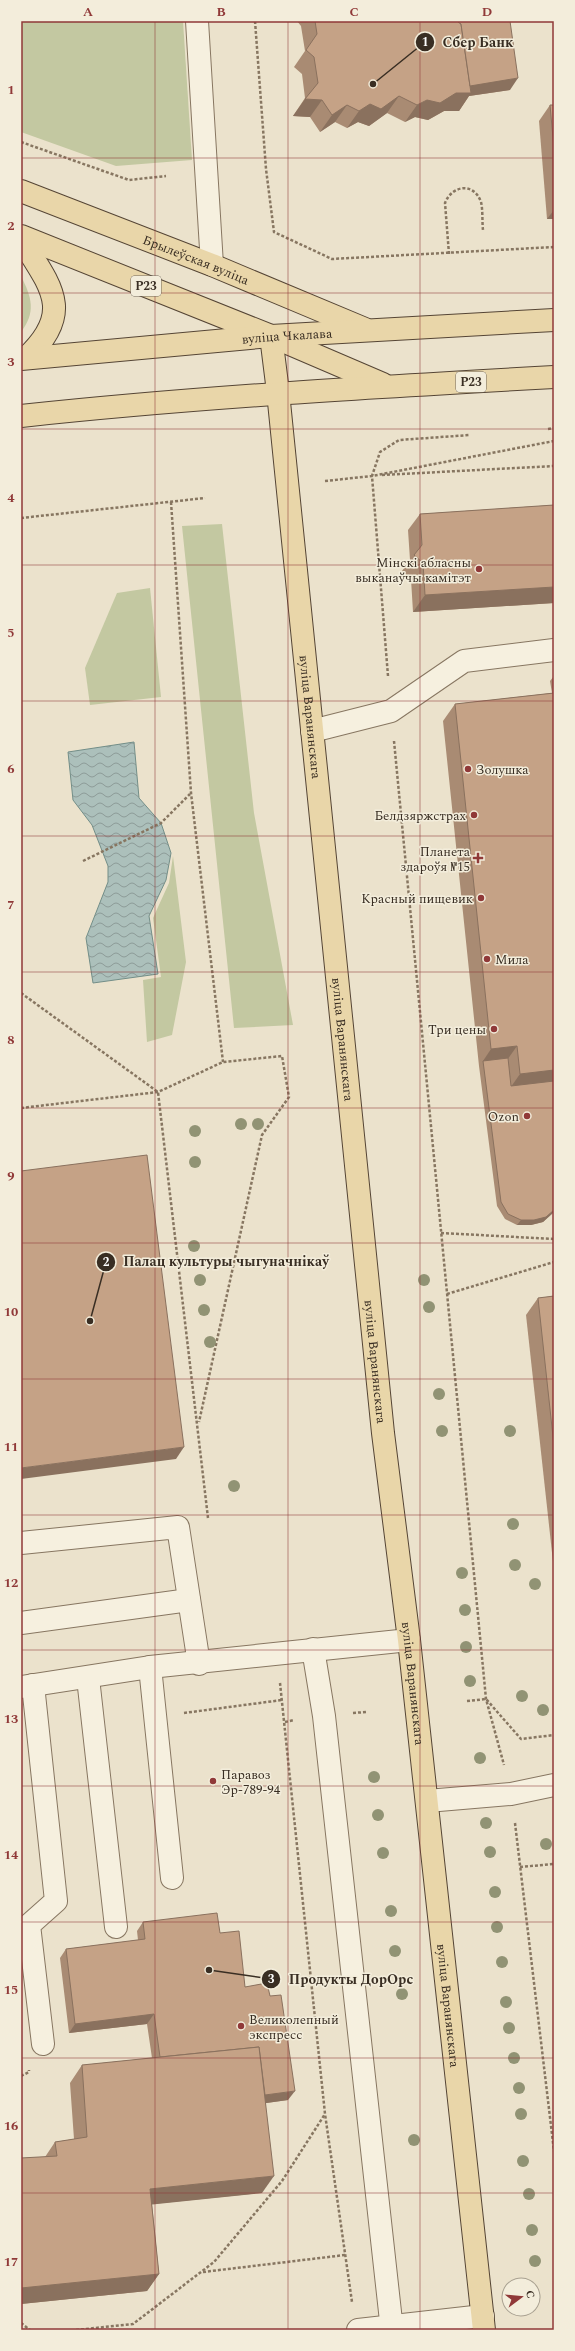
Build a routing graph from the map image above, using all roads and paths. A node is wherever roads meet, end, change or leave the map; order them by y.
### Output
1 (198, 21) edge
2 (255, 21) edge
3 (21, 142) edge
4 (166, 176) dead end
5 (21, 191) edge
6 (483, 230) dead end
7 (21, 238) edge
8 (554, 247) edge
9 (449, 254) junction
10 (212, 265) junction
11 (554, 320) edge
12 (370, 331) junction
13 (271, 336) junction
14 (23, 359) edge
15 (554, 378) edge
16 (388, 386) junction
17 (278, 392) junction
18 (21, 416) edge
19 (554, 428) edge
20 (548, 429) dead end
21 (470, 435) dead end
22 (554, 441) edge
23 (554, 466) edge
24 (372, 476) junction
25 (325, 481) dead end
26 (205, 498) dead end
27 (171, 502) junction
28 (21, 518) edge
29 (554, 650) edge
30 (391, 711) junction
31 (312, 731) junction
32 (191, 793) junction
33 (83, 861) dead end
34 (21, 993) edge
35 (223, 1062) junction
36 (158, 1092) junction
37 (21, 1108) edge
38 (441, 1233) junction
39 (554, 1239) edge
40 (554, 1262) edge
41 (447, 1294) junction
42 (198, 1426) junction
43 (209, 1523) dead end
44 (21, 1543) edge
45 (189, 1600) junction
46 (21, 1623) edge
47 (409, 1640) junction
48 (314, 1650) junction
49 (276, 1654) junction
50 (199, 1664) junction
51 (150, 1667) junction
52 (88, 1678) junction
53 (27, 1686) edge
54 (486, 1699) junction
55 (467, 1701) dead end
56 (554, 1735) edge
57 (554, 1785) edge
58 (511, 1794) junction
59 (427, 1801) junction
60 (554, 1864) edge
61 (520, 1867) junction
62 (172, 1878) dead end
63 (116, 1926) dead end
64 (43, 2044) dead end
65 (325, 2114) junction
66 (554, 2151) edge
67 (346, 2255) junction
68 (202, 2273) junction
69 (353, 2308) dead end
70 (21, 2323) edge
71 (483, 2323) edge
72 (392, 2329) edge
73 (30, 2330) edge
74 (76, 2330) edge
75 (358, 2330) edge

1 - 10 lane
2 - 9 path
3 - 4 path
5 - 10 main road, Брылеўская вуліца
6 - 9 path
7 - 13 main road, Р23
7 - 14 main road
8 - 9 path
10 - 12 main road, Брылеўская вуліца
11 - 12 main road, вуліца Чкалава
12 - 13 main road, вуліца Чкалава
13 - 14 main road, вуліца Чкалава
13 - 16 main road, Р23
13 - 17 main road, вуліца Варанянскага
15 - 16 main road, Р23
16 - 17 main road
17 - 18 main road
17 - 31 main road, вуліца Варанянскага
19 - 20 path
21 - 24 path
22 - 24 path
23 - 24 path
24 - 25 path
24 - 30 path
26 - 27 path
27 - 28 path
27 - 32 path
29 - 30 lane
30 - 31 lane
30 - 38 path
31 - 47 main road, вуліца Варанянскага
32 - 33 path
32 - 35 path
34 - 36 path
35 - 36 path
35 - 42 path
36 - 37 path
36 - 42 path
38 - 39 path
38 - 41 path
40 - 41 path
41 - 54 path
42 - 43 path
44 - 45 lane
45 - 46 lane
45 - 50 lane
47 - 48 lane
47 - 59 main road, вуліца Варанянскага
48 - 49 lane
48 - 72 lane
49 - 50 lane
49 - 65 path
50 - 51 lane
51 - 52 lane
51 - 62 lane
52 - 53 lane
52 - 63 lane
53 - 64 lane
54 - 55 path
54 - 56 path
54 - 58 path
57 - 58 lane
58 - 59 lane
58 - 61 path
59 - 71 main road, вуліца Варанянскага
60 - 61 path
61 - 66 path
65 - 67 path
65 - 68 path
67 - 68 path
67 - 69 path
68 - 74 path
70 - 73 path
71 - 72 lane
72 - 75 lane

